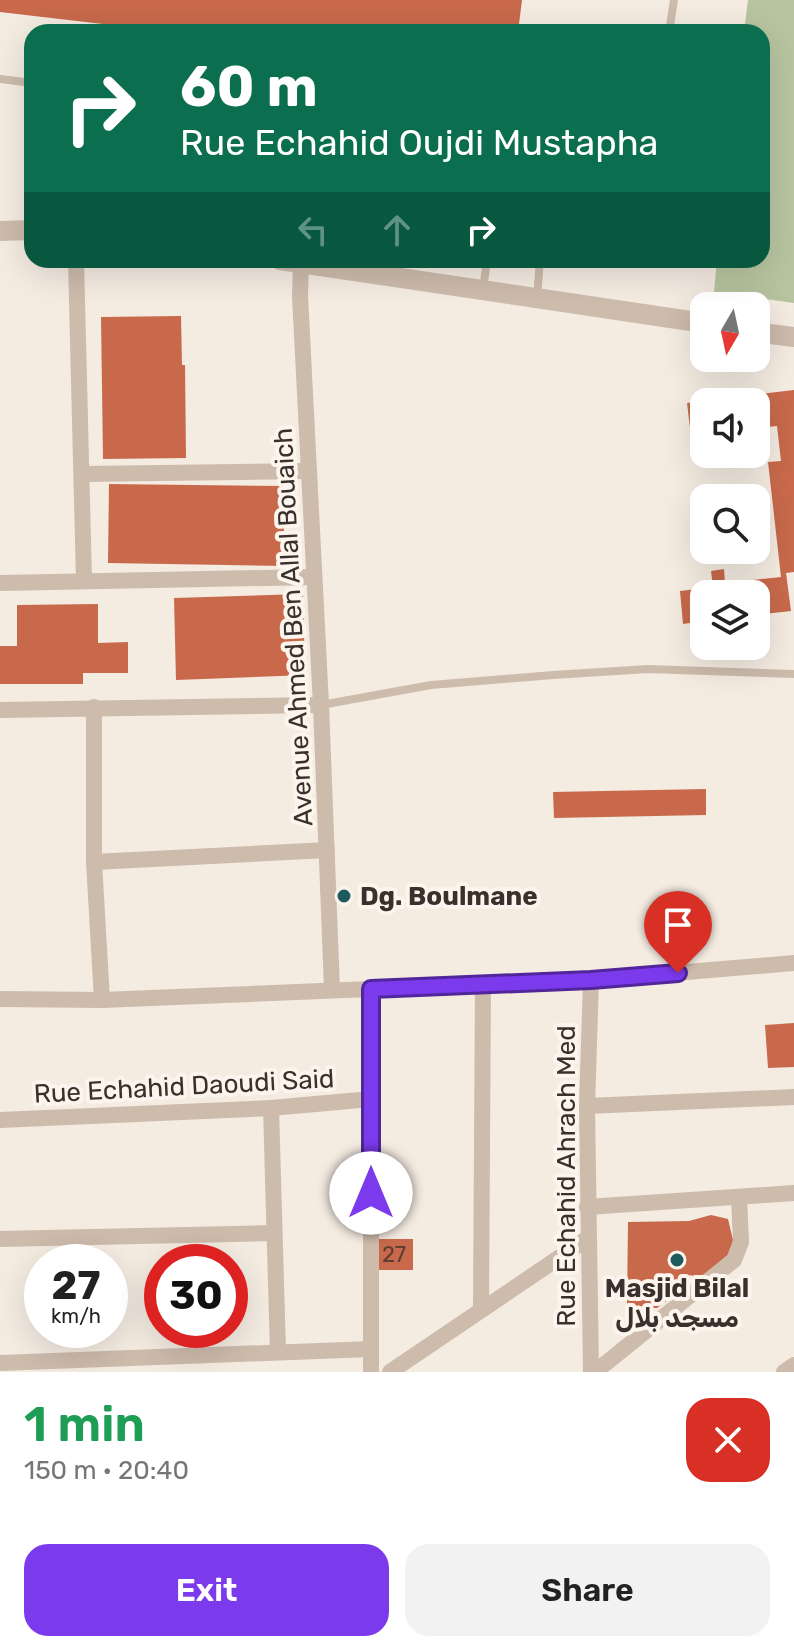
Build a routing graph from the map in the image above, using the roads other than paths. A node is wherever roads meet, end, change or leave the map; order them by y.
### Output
1 (674, 0) edge
2 (670, 24) edge
3 (0, 79) edge
4 (24, 82) edge
5 (24, 230) edge
6 (0, 231) edge
7 (76, 268) edge
8 (301, 268) edge
9 (335, 268) edge
10 (486, 268) edge
11 (539, 268) edge
12 (483, 290) junction
13 (537, 297) junction
14 (690, 321) edge
15 (770, 334) edge
16 (794, 337) edge
17 (309, 471) junction
18 (82, 474) junction
19 (313, 577) junction
20 (84, 581) junction
21 (0, 583) edge
22 (794, 674) edge
23 (321, 705) junction
24 (94, 707) junction
25 (0, 710) edge
26 (327, 850) junction
27 (94, 862) junction
28 (794, 963) edge
29 (591, 980) junction
30 (483, 984) junction
31 (371, 989) junction
32 (332, 990) junction
33 (0, 999) edge
34 (102, 1000) junction
35 (794, 1097) edge
36 (371, 1099) junction
37 (587, 1106) junction
38 (271, 1108) junction
39 (0, 1120) edge
40 (794, 1193) edge
41 (739, 1197) junction
42 (587, 1207) junction
43 (274, 1233) junction
44 (588, 1238) junction
45 (0, 1239) edge
46 (481, 1308) junction
47 (371, 1349) junction
48 (278, 1352) junction
49 (0, 1363) edge
50 (794, 1365) edge
51 (371, 1372) edge
52 (390, 1372) edge
53 (593, 1372) edge
54 (784, 1372) edge

1 - 2 lane
3 - 4 lane
5 - 6 street
7 - 18 street
8 - 17 street, Avenue Ahmed Ben Allal Bouaich
9 - 12 street
10 - 12 lane
11 - 13 lane
12 - 13 street
13 - 14 street
15 - 16 street
17 - 18 street
17 - 19 street, Avenue Ahmed Ben Allal Bouaich
18 - 20 street
19 - 20 street
19 - 23 street, Avenue Ahmed Ben Allal Bouaich
20 - 21 street
22 - 23 lane
23 - 24 street
23 - 26 street, Avenue Ahmed Ben Allal Bouaich
24 - 25 street
24 - 27 street
26 - 27 street
26 - 32 street, Avenue Ahmed Ben Allal Bouaich
27 - 34 street
28 - 29 street
29 - 30 street
29 - 37 street, Rue Echahid Ahrach Med
30 - 31 street
30 - 46 street
31 - 32 street
31 - 36 street
32 - 34 street
33 - 34 street
35 - 37 street
36 - 38 street, Rue Echahid Daoudi Said
36 - 47 street
37 - 42 street, Rue Echahid Ahrach Med
38 - 39 street, Rue Echahid Daoudi Said
38 - 43 street
40 - 41 street
41 - 42 street
41 - 53 street
42 - 44 street, Rue Echahid Ahrach Med
43 - 45 street
43 - 48 street
44 - 46 street
44 - 53 street, Rue Echahid Ahrach Med
46 - 52 street
47 - 48 street
47 - 51 street
48 - 49 street
50 - 54 street

